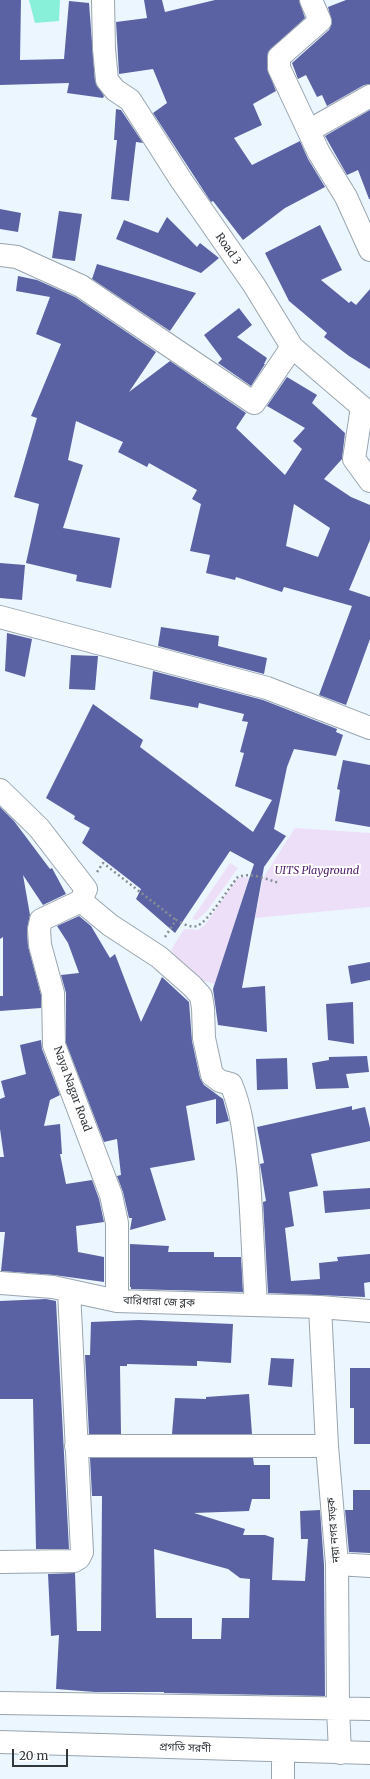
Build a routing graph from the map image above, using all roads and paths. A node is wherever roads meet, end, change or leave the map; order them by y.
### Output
1 (103, 0) edge
2 (311, 0) edge
3 (370, 96) edge
4 (310, 130) junction
5 (370, 250) edge
6 (0, 255) edge
7 (292, 347) junction
8 (370, 482) edge
9 (0, 617) edge
10 (370, 728) edge
11 (0, 790) edge
12 (279, 883) dead end
13 (84, 895) junction
14 (176, 920) junction
15 (154, 954) junction
16 (0, 1283) edge
17 (70, 1291) junction
18 (117, 1301) junction
19 (256, 1305) junction
20 (320, 1307) junction
21 (370, 1311) edge
22 (76, 1446) junction
23 (327, 1446) junction
24 (0, 1562) edge
25 (337, 1564) junction
26 (370, 1566) edge
27 (0, 1703) edge
28 (338, 1708) junction
29 (370, 1709) edge
30 (0, 1742) edge
31 (283, 1751) junction
32 (340, 1753) junction
33 (370, 1753) edge
34 (283, 1779) edge

1 - 7 street, Road 3
2 - 4 street
3 - 4 street
4 - 5 street
6 - 7 street
7 - 8 street, Road 3
9 - 10 street
11 - 13 street
12 - 14 path
13 - 14 path
13 - 15 street
13 - 18 street, Naya Nagar Road
14 - 15 path
15 - 19 street
16 - 17 street, বারিধারা জে ব্লক
17 - 18 street, বারিধারা জে ব্লক
17 - 22 street
18 - 19 street, বারিধারা জে ব্লক
19 - 20 street, বারিধারা জে ব্লক
20 - 21 street, বারিধারা জে ব্লক
20 - 23 street, নয়া নগর সড়ক
22 - 23 street
22 - 24 street
23 - 25 street, নয়া নগর সড়ক
25 - 26 street
25 - 28 street, নয়া নগর সড়ক
27 - 28 street
28 - 29 street
28 - 32 street, নয়া নগর সড়ক
30 - 31 street, প্রগতি সরণী
31 - 32 street, প্রগতি সরণী
31 - 34 street
32 - 33 street, প্রগতি সরণী

